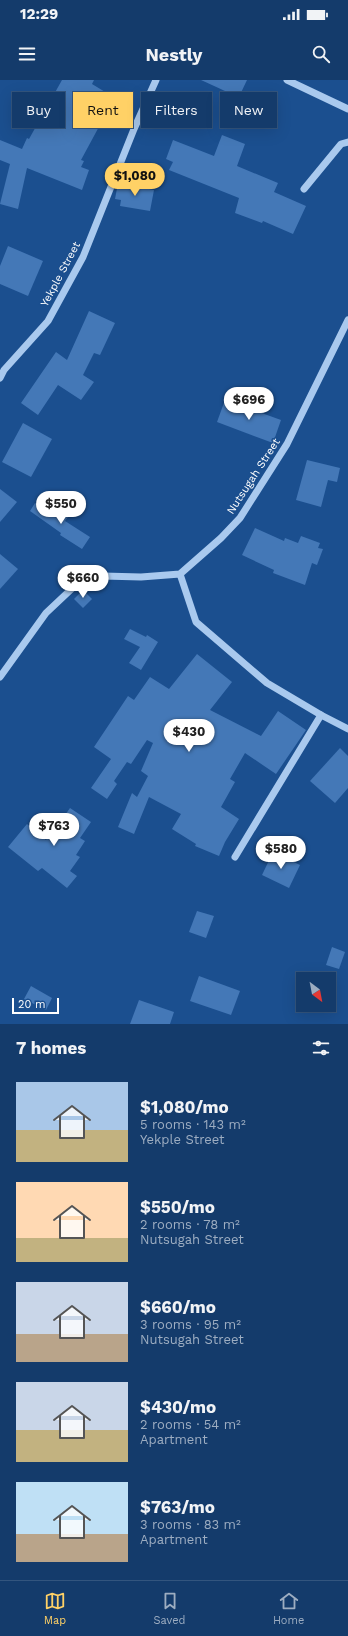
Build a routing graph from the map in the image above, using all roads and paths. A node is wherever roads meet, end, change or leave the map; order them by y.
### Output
1 (156, 80) edge
2 (286, 80) edge
3 (348, 109) edge
4 (348, 142) edge
5 (304, 189) dead end
6 (348, 320) edge
7 (346, 329) edge
8 (0, 378) edge
9 (180, 574) junction
10 (0, 677) edge
11 (321, 715) junction
12 (348, 729) edge
13 (235, 857) dead end

1 - 8 street, Yekple Street
2 - 3 street
4 - 5 street
6 - 7 street, Nutsugah Street
7 - 9 street, Nutsugah Street
9 - 10 street
9 - 11 street
11 - 12 street
11 - 13 street

